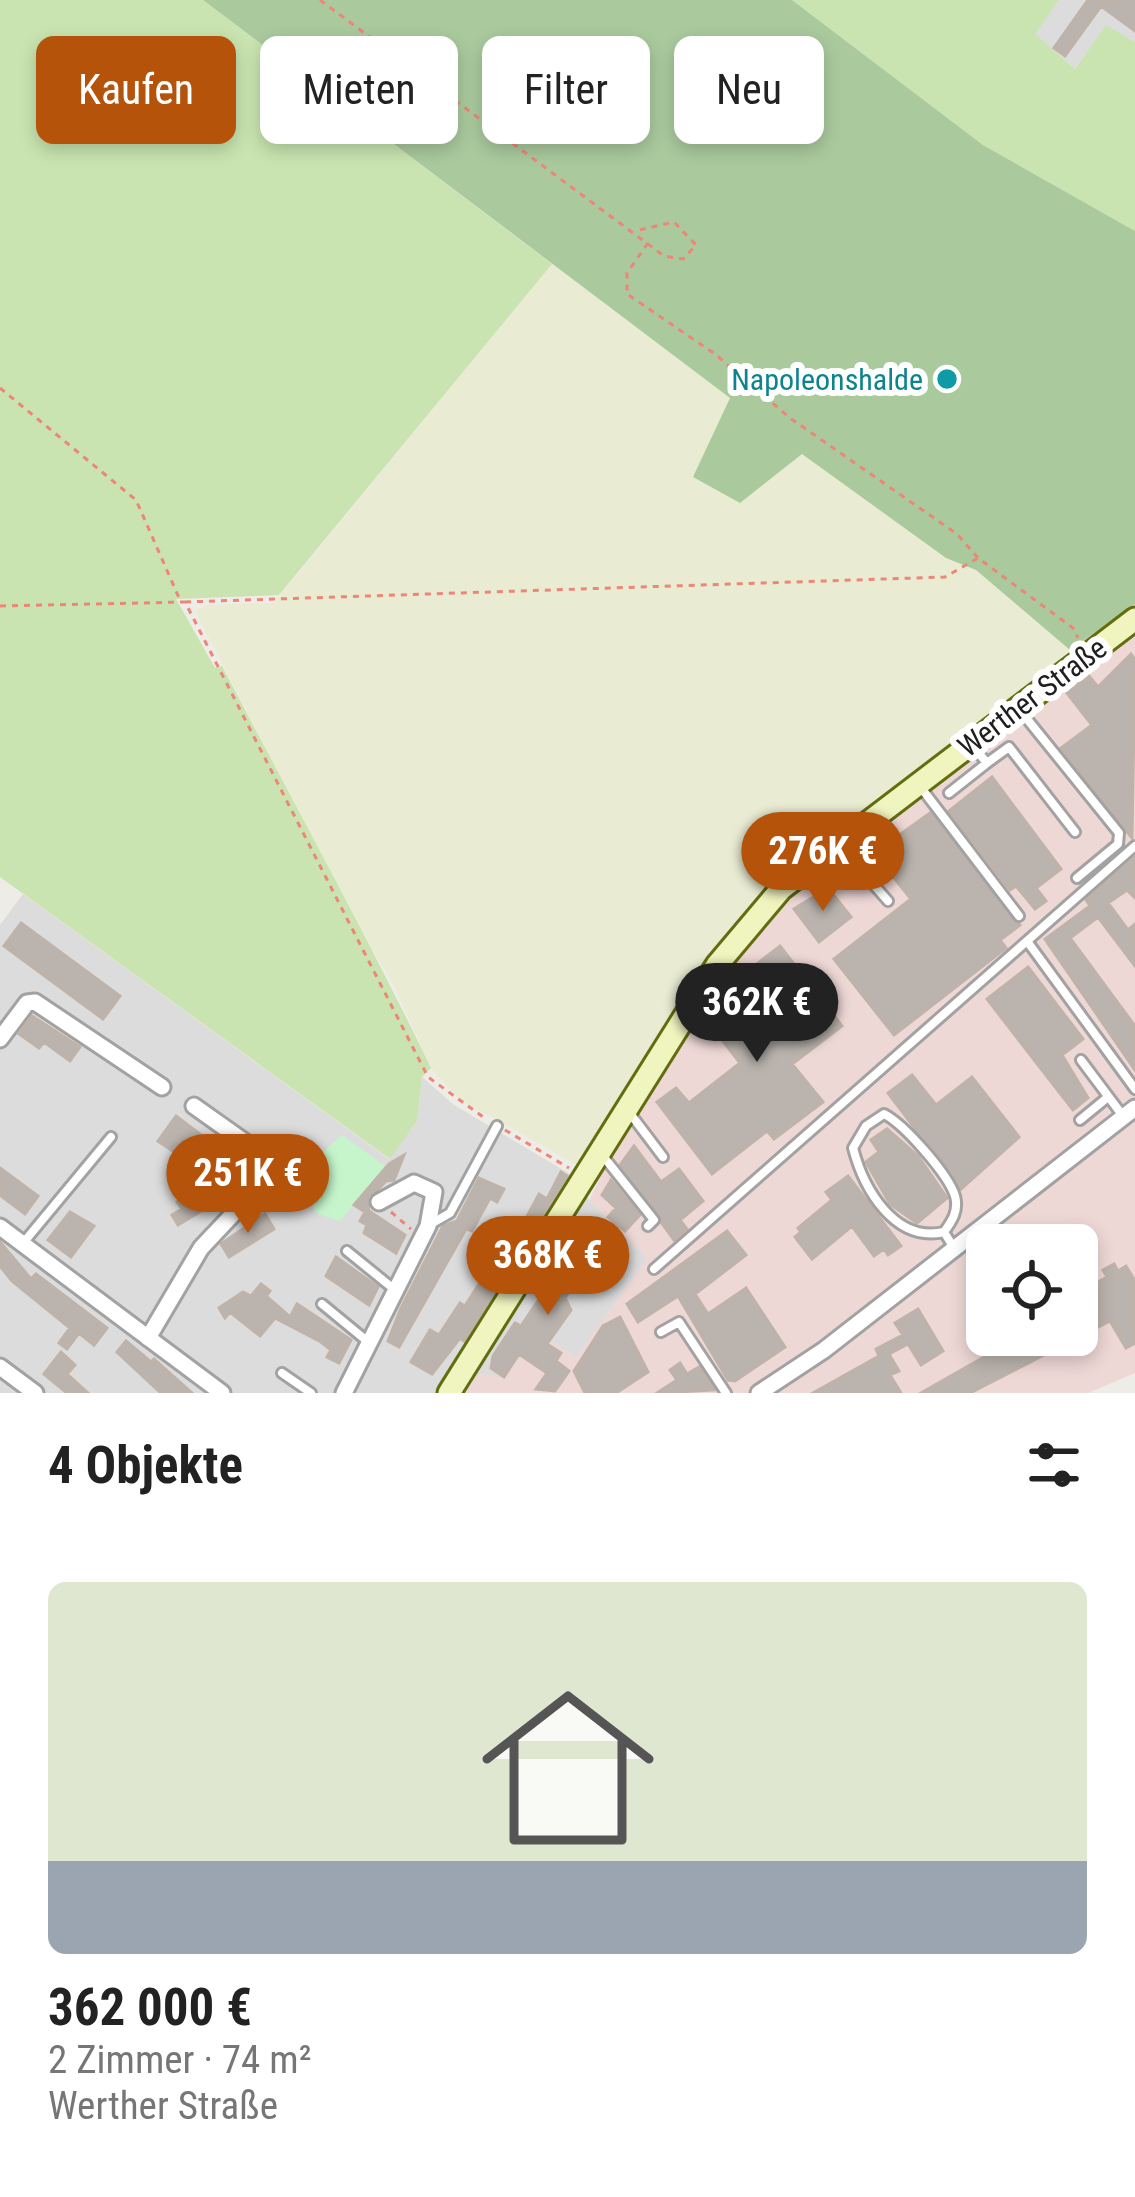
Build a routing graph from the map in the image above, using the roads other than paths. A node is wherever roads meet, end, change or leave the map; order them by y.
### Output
1 (1132, 626) edge
2 (1018, 708) junction
3 (970, 744) junction
4 (987, 763) junction
5 (918, 784) junction
6 (949, 793) dead end
7 (1075, 832) dead end
8 (838, 844) junction
9 (1135, 846) edge
10 (1077, 878) dead end
11 (888, 901) dead end
12 (1019, 916) dead end
13 (1028, 940) junction
14 (0, 1039) edge
15 (1081, 1060) dead end
16 (162, 1087) dead end
17 (1135, 1089) edge
18 (1108, 1096) junction
19 (194, 1106) dead end
20 (628, 1111) junction
21 (1129, 1112) edge
22 (1080, 1120) dead end
23 (496, 1126) road end
24 (111, 1137) dead end
25 (602, 1154) junction
26 (663, 1157) dead end
27 (379, 1202) road end
28 (649, 1226) dead end
29 (0, 1227) edge
30 (425, 1232) junction
31 (944, 1232) junction
32 (23, 1244) junction
33 (955, 1249) junction
34 (347, 1251) dead end
35 (653, 1269) dead end
36 (395, 1290) junction
37 (322, 1304) dead end
38 (661, 1332) dead end
39 (148, 1338) junction
40 (369, 1342) junction
41 (0, 1367) edge
42 (282, 1373) dead end
43 (34, 1393) edge
44 (222, 1393) edge
45 (311, 1393) edge
46 (344, 1393) edge
47 (448, 1393) edge
48 (726, 1393) edge
49 (759, 1393) edge

1 - 2 street, Werther Straße
2 - 3 street, Werther Straße
2 - 10 lane
3 - 4 lane
3 - 5 street, Werther Straße
4 - 6 lane
4 - 7 lane
5 - 8 street, Werther Straße
5 - 12 lane
8 - 11 lane
8 - 20 street, Werther Straße
9 - 13 lane
13 - 17 lane
13 - 35 lane
14 - 16 street
15 - 18 lane
18 - 21 lane
18 - 22 lane
19 - 39 street
20 - 25 street, Werther Straße
20 - 26 lane
21 - 33 street
23 - 30 lane
24 - 32 lane
25 - 28 lane
25 - 47 street, Werther Straße
27 - 30 street
29 - 32 street
30 - 36 street
31 - 31 lane
31 - 33 lane
32 - 39 street
33 - 49 street
34 - 36 lane
36 - 40 street
37 - 40 lane
38 - 48 lane
39 - 44 street
40 - 46 street
41 - 43 street
42 - 45 lane

